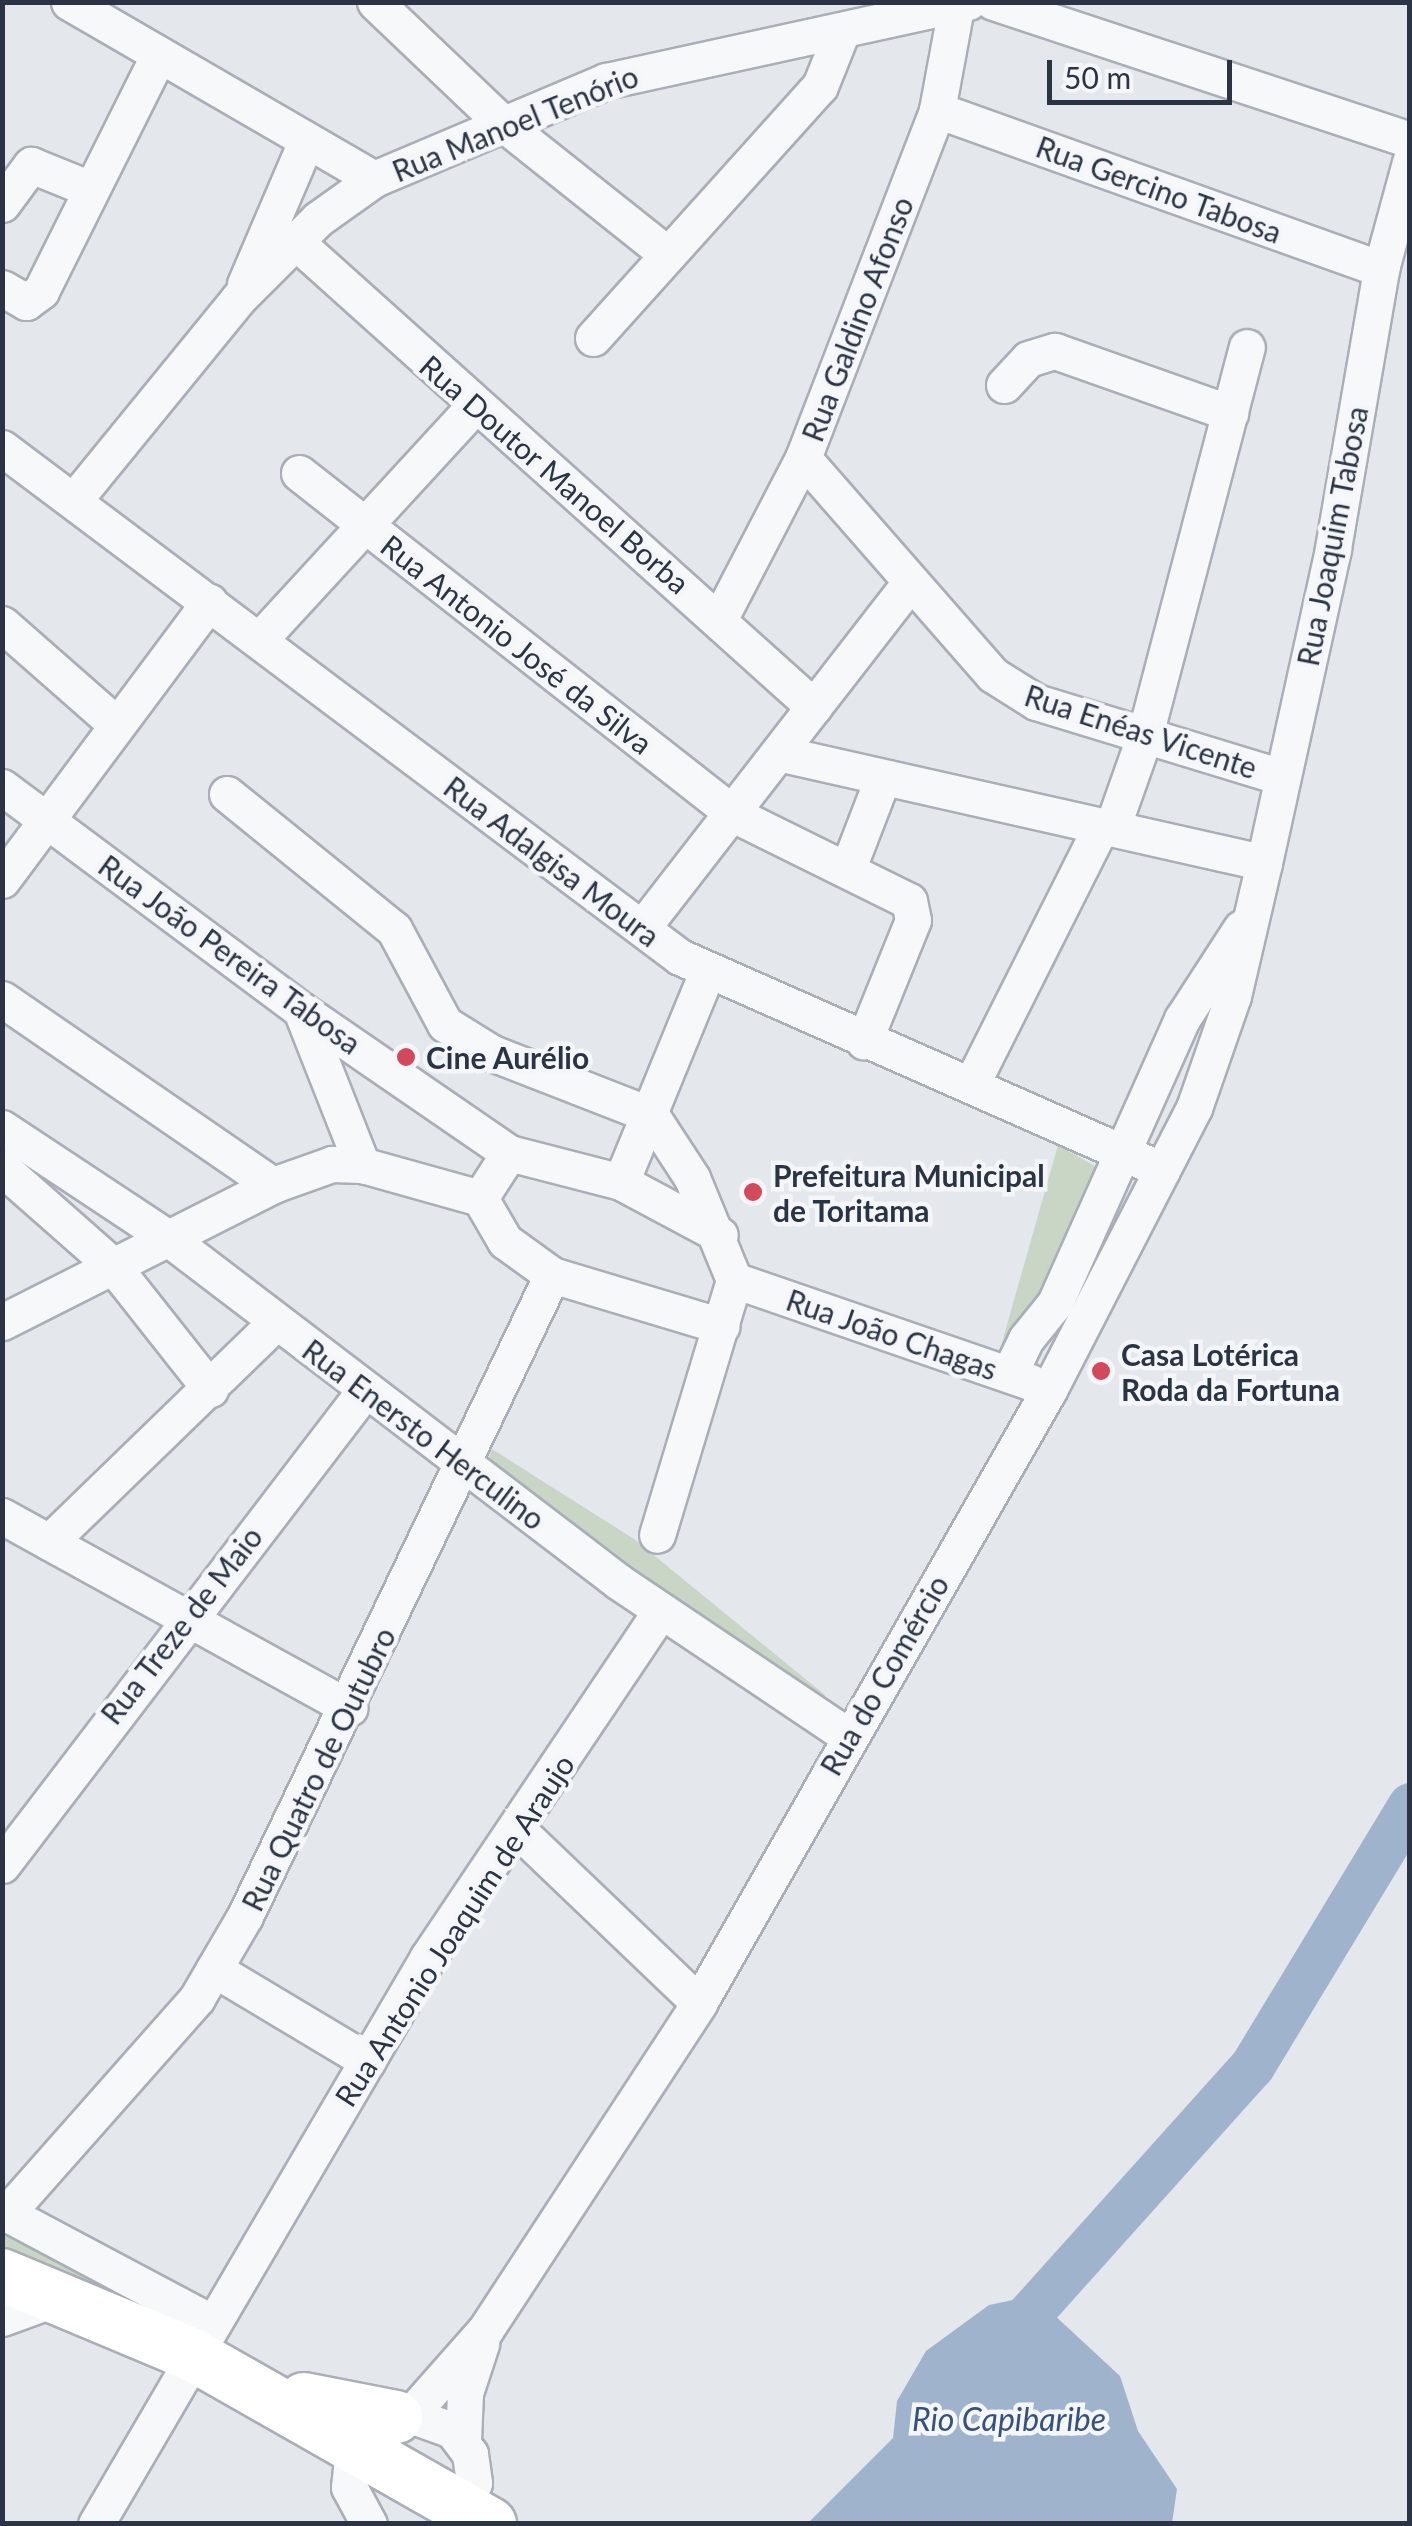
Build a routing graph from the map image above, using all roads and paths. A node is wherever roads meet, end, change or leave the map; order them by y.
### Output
1 (69, 2) edge
2 (375, 2) edge
3 (969, 4) edge
4 (842, 31) junction
5 (158, 56) junction
6 (937, 110) junction
7 (501, 122) junction
8 (1410, 140) edge
9 (306, 142) junction
10 (1410, 162) edge
11 (374, 179) junction
12 (90, 190) junction
13 (2, 204) edge
14 (296, 242) junction
15 (668, 255) junction
16 (1380, 268) junction
17 (2, 288) edge
18 (238, 300) junction
19 (594, 338) dead end
20 (1247, 347) dead end
21 (1004, 386) dead end
22 (475, 404) junction
23 (1230, 413) junction
24 (2, 448) edge
25 (803, 458) junction
26 (299, 473) dead end
27 (75, 498) junction
28 (365, 525) junction
29 (910, 582) junction
30 (210, 602) junction
31 (720, 618) junction
32 (2, 624) edge
33 (260, 639) junction
34 (814, 707) junction
35 (117, 726) junction
36 (1145, 735) junction
37 (782, 754) junction
38 (1280, 777) junction
39 (882, 780) junction
40 (2, 787) edge
41 (227, 794) dead end
42 (734, 815) junction
43 (46, 819) junction
44 (1107, 827) junction
45 (1264, 863) junction
46 (848, 868) junction
47 (2, 880) edge
48 (1253, 911) junction
49 (642, 928) junction
50 (707, 972) junction
51 (1233, 996) joint
52 (2, 999) edge
53 (301, 1010) junction
54 (864, 1041) junction
55 (972, 1083) junction
56 (651, 1115) junction
57 (2, 1128) edge
58 (509, 1153) junction
59 (1120, 1155) junction
60 (362, 1166) junction
61 (2, 1168) edge
62 (1162, 1170) junction
63 (621, 1182) junction
64 (273, 1185) junction
65 (480, 1198) junction
66 (721, 1236) junction
67 (168, 1238) junction
68 (114, 1266) junction
69 (552, 1276) junction
70 (734, 1280) junction
71 (2, 1322) edge
72 (276, 1322) junction
73 (722, 1326) junction
74 (1009, 1374) junction
75 (210, 1390) junction
76 (365, 1390) junction
77 (1049, 1390) junction
78 (466, 1464) junction
79 (18, 1531) edge
80 (657, 1535) dead end
81 (660, 1612) junction
82 (186, 1618) junction
83 (350, 1708) junction
84 (848, 1736) junction
85 (518, 1830) junction
86 (2, 1865) edge
87 (214, 1968) junction
88 (699, 2003) junction
89 (368, 2061) junction
90 (5, 2212) edge
91 (2, 2275) edge
92 (62, 2296) junction
93 (2, 2318) edge
94 (486, 2329) junction
95 (201, 2338) junction
96 (277, 2401) junction
97 (369, 2473) edge
98 (475, 2498) edge
99 (96, 2524) edge

1 - 5 street
2 - 7 street
3 - 4 street, Rua Manoel Tenório
3 - 6 street, Rua Galdino Afonso
3 - 8 street
4 - 7 street, Rua Manoel Tenório
4 - 15 street
5 - 9 street
5 - 12 street
6 - 16 street, Rua Gercino Tabosa
6 - 25 street, Rua Galdino Afonso
7 - 11 street, Rua Manoel Tenório
7 - 15 street
9 - 11 street
9 - 18 street
10 - 16 street, Rua Joaquim Tabosa
11 - 14 street, Rua Manoel Tenório
12 - 13 street
12 - 17 street
14 - 18 street, Rua Manoel Tenório
14 - 22 street, Rua Doutor Manoel Borba
15 - 19 street
16 - 38 street, Rua Joaquim Tabosa
18 - 27 street, Rua Manoel Tenório
20 - 23 street
21 - 23 street
22 - 28 street
22 - 31 street, Rua Doutor Manoel Borba
23 - 36 street
24 - 27 street, Rua Adalgisa Moura
25 - 29 street, Rua Enéas Vicente
25 - 31 street, Rua Galdino Afonso
26 - 28 street, Rua Antonio José da Silva
27 - 30 street, Rua Adalgisa Moura
28 - 33 street
28 - 42 street, Rua Antonio José da Silva
29 - 34 street
29 - 36 street, Rua Enéas Vicente
30 - 33 street, Rua Adalgisa Moura
30 - 35 street
31 - 34 street, Rua Doutor Manoel Borba
32 - 35 street
33 - 49 street, Rua Adalgisa Moura
34 - 37 street
35 - 43 street
36 - 38 street, Rua Enéas Vicente
36 - 44 street
37 - 39 street
37 - 42 street
38 - 45 street, Rua Joaquim Tabosa
39 - 44 street
39 - 46 street
40 - 43 street, Rua João Pereira Tabosa
41 - 56 street
42 - 46 street, Rua Antonio José da Silva
42 - 49 street
43 - 47 street
43 - 53 street, Rua João Pereira Tabosa
44 - 45 street
44 - 55 street
45 - 48 street, Rua Joaquim Tabosa
46 - 54 street, Rua Antonio José da Silva
48 - 51 street, Rua Joaquim Tabosa
48 - 59 street, Rua Joaquim Tabosa
49 - 50 street, Rua Adalgisa Moura
50 - 54 street, Rua Adalgisa Moura
50 - 56 street
51 - 62 street, Rua do Comércio
52 - 64 street
53 - 58 street, Rua João Pereira Tabosa
53 - 60 street
54 - 55 street, Rua Adalgisa Moura
55 - 59 street, Rua Adalgisa Moura
56 - 63 street
56 - 66 street
57 - 67 street, Rua Enersto Herculino
58 - 63 street
58 - 65 street
59 - 62 street, Rua Adalgisa Moura
59 - 74 street
60 - 64 street
60 - 65 street
61 - 68 street
62 - 77 street, Rua do Comércio
63 - 66 street
64 - 67 street
65 - 69 street
66 - 70 street
67 - 68 street
67 - 72 street, Rua Enersto Herculino
68 - 71 street
68 - 75 street
69 - 73 street
69 - 78 street, Rua Quatro de Outubro
70 - 73 street
70 - 74 street, Rua João Chagas
72 - 75 street
72 - 76 street, Rua Enersto Herculino
73 - 80 street
74 - 77 street, Rua João Chagas
75 - 79 street
76 - 78 street, Rua Enersto Herculino
76 - 82 street, Rua Treze de Maio
77 - 84 street, Rua do Comércio
78 - 81 street, Rua Enersto Herculino
78 - 83 street, Rua Quatro de Outubro
79 - 82 street
81 - 84 street, Rua Enersto Herculino
81 - 85 street, Rua Antonio Joaquim de Araujo
82 - 83 street
82 - 86 street, Rua Treze de Maio
83 - 87 street, Rua Quatro de Outubro
84 - 88 street, Rua do Comércio
85 - 88 street
85 - 89 street, Rua Antonio Joaquim de Araujo
87 - 89 street
87 - 90 street, Rua Quatro de Outubro
88 - 94 street, Rua do Comércio
89 - 95 street, Rua Antonio Joaquim de Araujo
90 - 95 street
91 - 92 highway
92 - 93 street
92 - 95 highway
94 - 97 street
94 - 98 street
95 - 96 highway
95 - 99 street, Rua Antonio Joaquim de Araujo
96 - 97 highway
96 - 97 highway
97 - 98 highway
97 - 98 street

